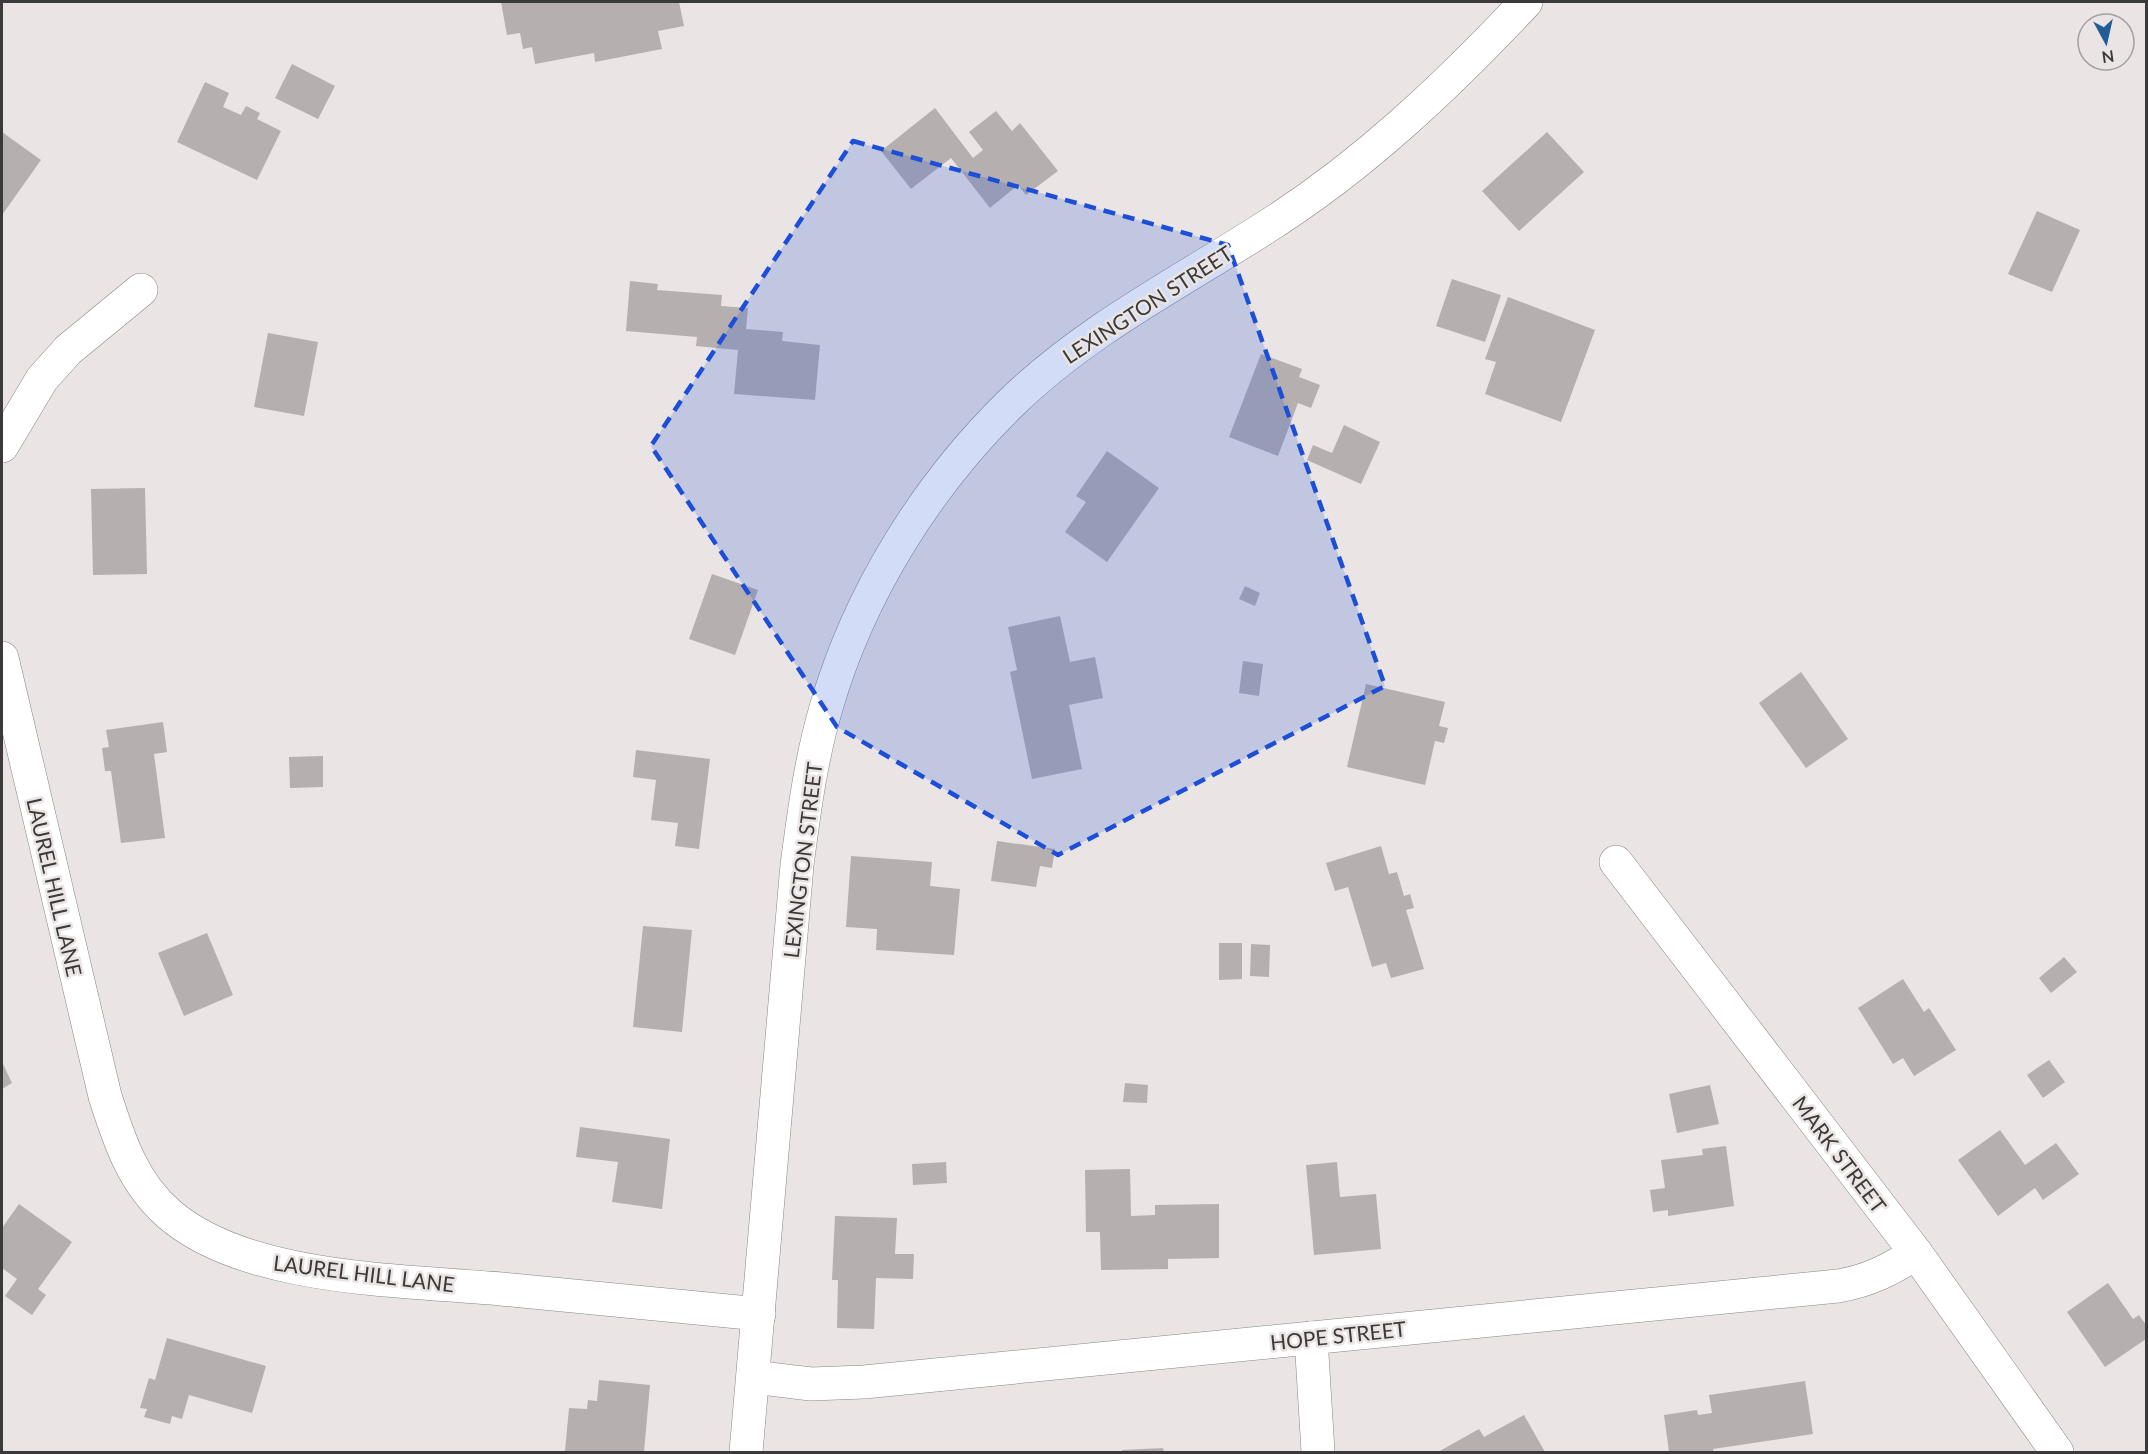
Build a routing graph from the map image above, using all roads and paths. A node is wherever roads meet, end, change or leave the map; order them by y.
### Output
1 (1526, 2) edge
2 (141, 290) dead end
3 (2, 446) edge
4 (2, 658) edge
5 (1616, 862) dead end
6 (1916, 1253) junction
7 (759, 1314) junction
8 (1311, 1338) junction
9 (753, 1377) junction
10 (746, 1452) edge
11 (1318, 1452) edge
12 (2057, 1452) edge

1 - 7 street, LEXINGTON STREET
2 - 3 street
4 - 7 street, LAUREL HILL LANE
5 - 6 street, MARK STREET
6 - 8 street, HOPE STREET
6 - 12 street, MARK STREET
7 - 9 street, LEXINGTON STREET
8 - 9 street, HOPE STREET
8 - 11 street
9 - 10 street, LEXINGTON STREET

